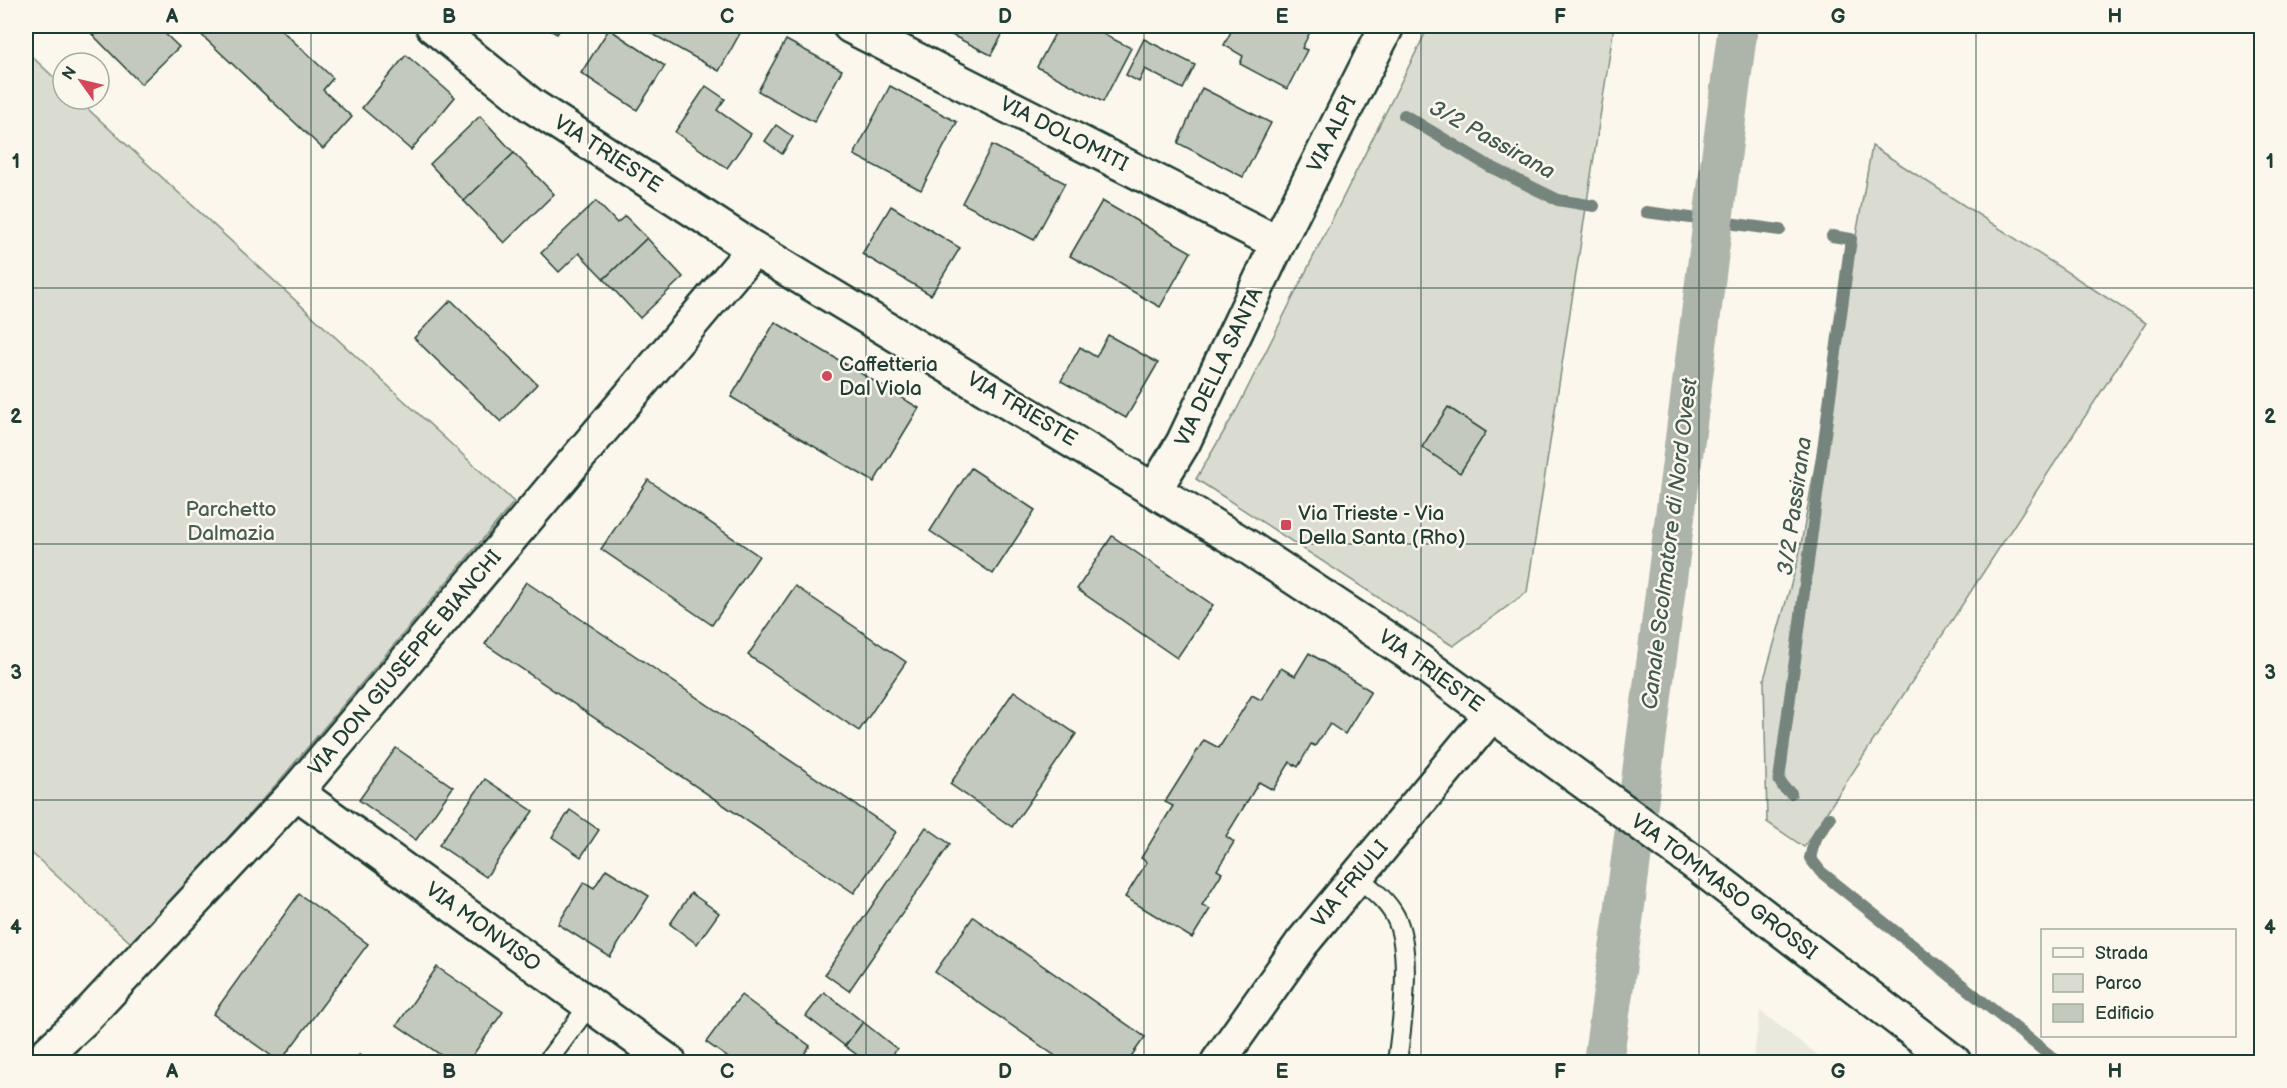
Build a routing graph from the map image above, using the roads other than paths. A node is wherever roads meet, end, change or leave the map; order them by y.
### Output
1 (433, 26) edge
2 (850, 26) edge
3 (1387, 26) edge
4 (1278, 243) junction
5 (754, 249) junction
6 (1155, 489) junction
7 (1492, 714) junction
8 (296, 792) junction
9 (1356, 876) junction
10 (590, 1004) junction
11 (38, 1062) edge
12 (547, 1062) edge
13 (669, 1062) edge
14 (1218, 1062) edge
15 (1397, 1062) edge
16 (1954, 1062) edge

1 - 5 street, VIA TRIESTE
2 - 4 street, VIA DOLOMITI
3 - 4 street, VIA ALPI
4 - 6 street, VIA DELLA SANTA
5 - 6 street, VIA TRIESTE
5 - 8 street, VIA DON GIUSEPPE BIANCHI
6 - 7 street, VIA TRIESTE
7 - 9 street, VIA FRIULI
7 - 16 street, VIA TOMMASO GROSSI
8 - 10 street, VIA MONVISO
8 - 11 street, VIA DON GIUSEPPE BIANCHI
9 - 14 street, VIA FRIULI
9 - 15 lane
10 - 12 lane
10 - 13 street, VIA MONVISO

